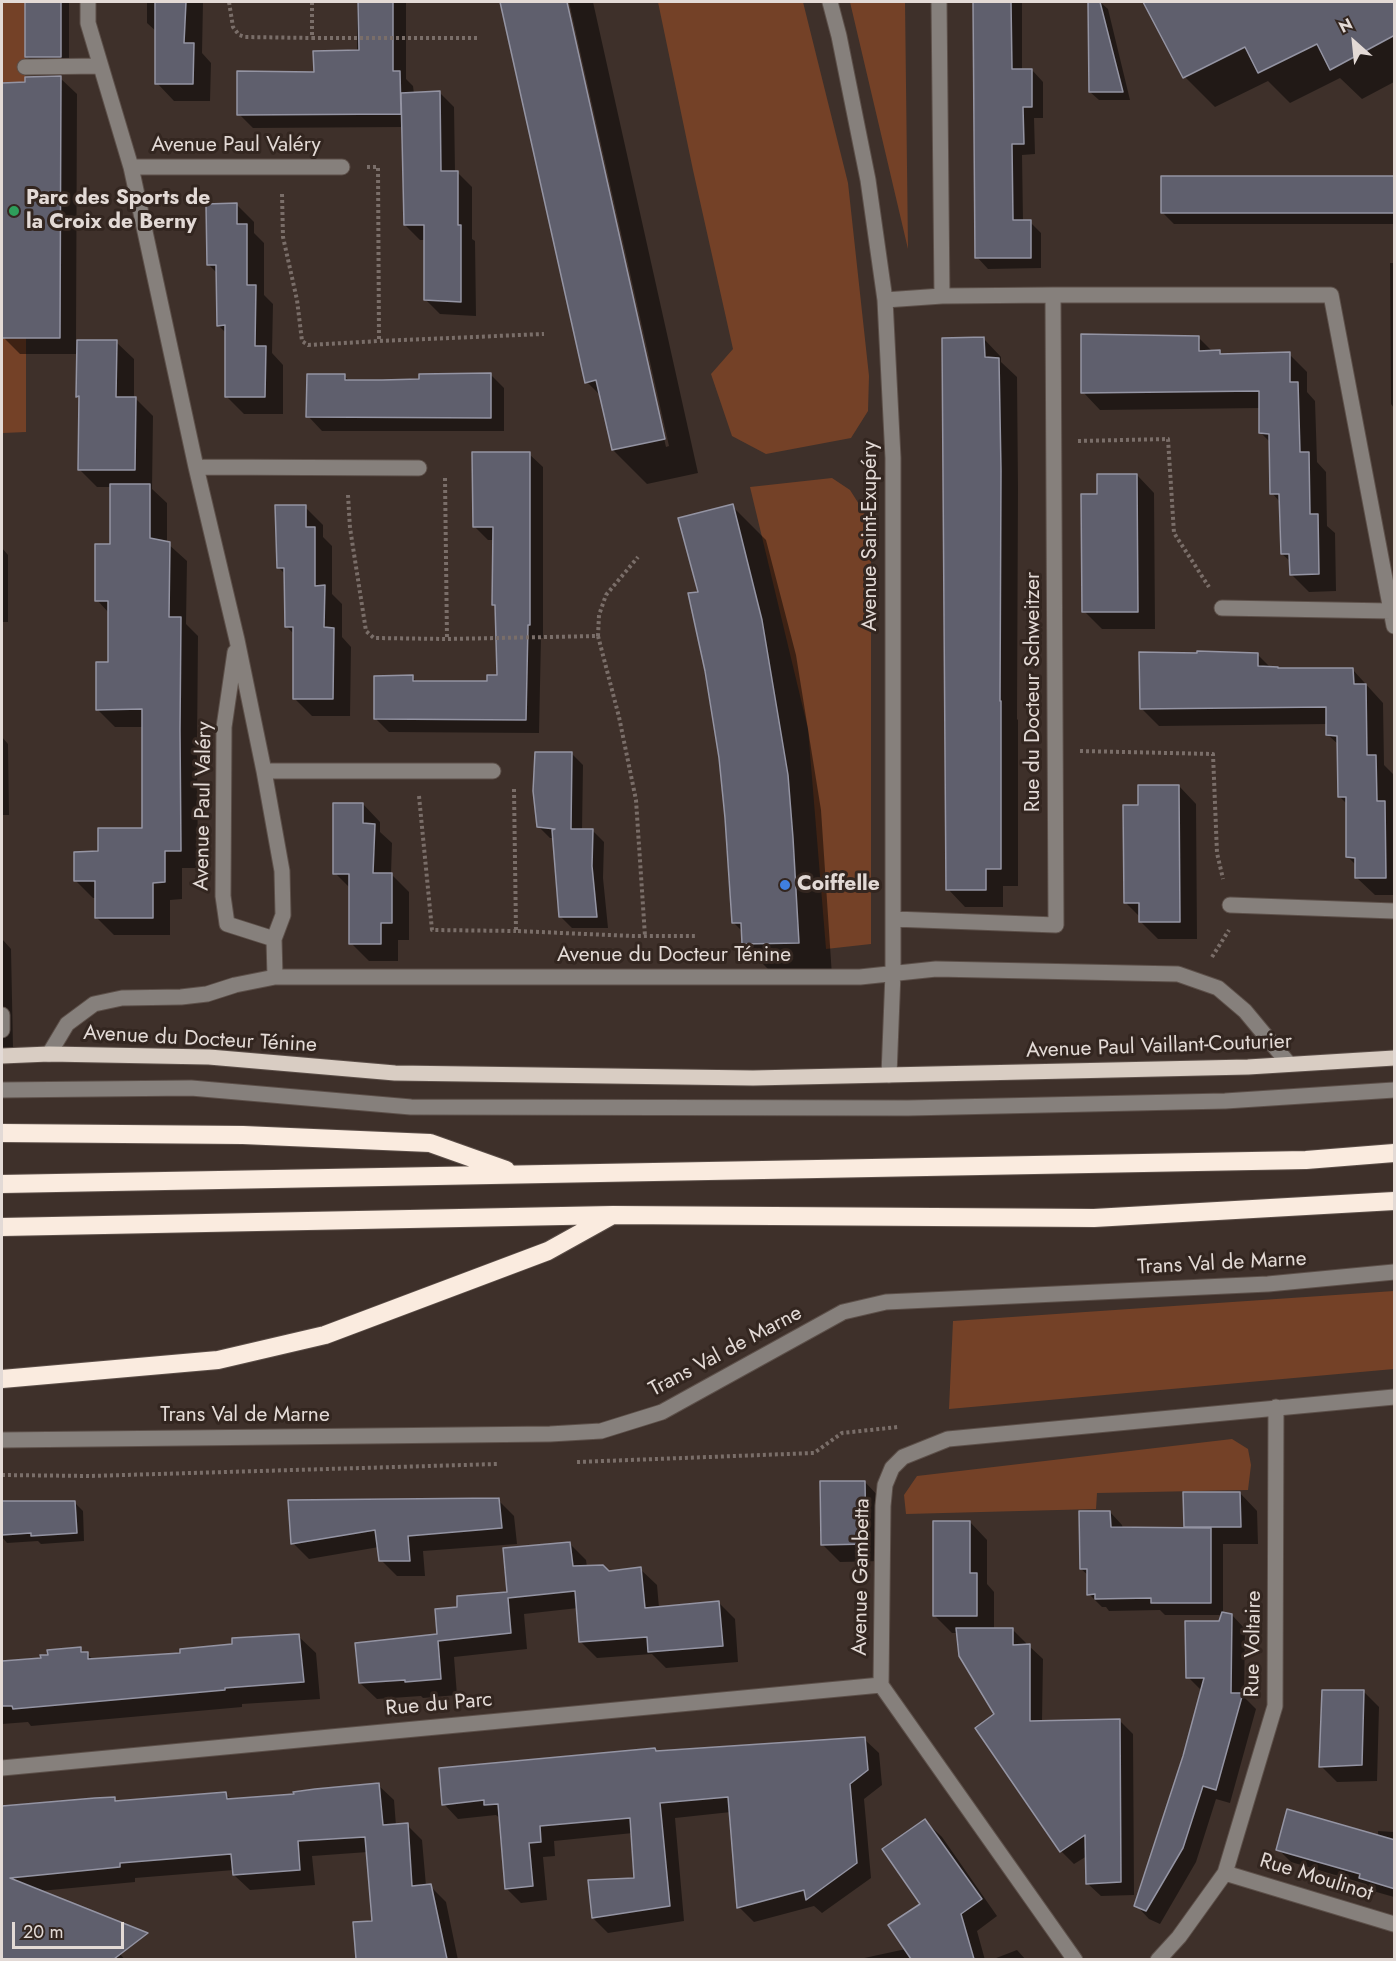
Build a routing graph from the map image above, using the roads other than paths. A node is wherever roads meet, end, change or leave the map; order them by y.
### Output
1 (88, 2) edge
2 (830, 2) edge
3 (939, 2) edge
4 (100, 66) junction
5 (25, 67) dead end
6 (131, 167) junction
7 (342, 168) road end
8 (1053, 295) junction
9 (942, 296) junction
10 (885, 300) junction
11 (196, 467) junction
12 (419, 468) road end
13 (1222, 608) road end
14 (1393, 619) edge
15 (237, 640) junction
16 (264, 771) junction
17 (493, 771) road end
18 (1237, 906) road end
19 (1395, 911) edge
20 (893, 919) junction
21 (274, 939) junction
22 (893, 973) junction
23 (275, 976) junction
24 (2, 1015) edge
25 (2, 1030) edge
26 (48, 1054) junction
27 (2, 1056) edge
28 (1395, 1058) edge
29 (1289, 1064) junction
30 (926, 1074) joint
31 (889, 1075) junction
32 (2, 1090) edge
33 (1395, 1090) edge
34 (2, 1133) edge
35 (1395, 1153) edge
36 (516, 1174) junction
37 (2, 1184) edge
38 (1395, 1201) edge
39 (613, 1215) junction
40 (2, 1227) edge
41 (1395, 1272) edge
42 (2, 1379) edge
43 (1395, 1396) edge
44 (1276, 1407) junction
45 (2, 1440) edge
46 (881, 1685) junction
47 (2, 1768) edge
48 (1225, 1873) junction
49 (1395, 1924) edge
50 (1075, 1959) edge
51 (1158, 1959) edge

1 - 4 street, Avenue Paul Valéry
2 - 10 street, Avenue Saint-Exupéry
3 - 9 street
4 - 5 street
4 - 6 street, Avenue Paul Valéry
6 - 7 street, Avenue Paul Valéry
6 - 11 street, Avenue Paul Valéry
8 - 9 street
8 - 14 street
8 - 20 street, Rue du Docteur Schweitzer
9 - 10 street
10 - 20 street, Avenue Saint-Exupéry
11 - 12 street
11 - 15 street, Avenue Paul Valéry
13 - 14 street
15 - 16 street, Avenue Paul Valéry
15 - 21 street, Avenue Paul Valéry
16 - 17 street
16 - 21 street, Avenue Paul Valéry
18 - 19 street
20 - 22 street, Avenue Saint-Exupéry
21 - 23 street, Avenue Paul Valéry
22 - 23 street, Avenue du Docteur Ténine
22 - 29 street, Avenue du Docteur Ténine
22 - 31 street, Avenue Saint-Exupéry
23 - 26 street, Avenue du Docteur Ténine
24 - 25 street
26 - 27 main road, Avenue du Docteur Ténine
26 - 31 main road, Avenue du Docteur Ténine
28 - 29 main road, Avenue Paul Vaillant-Couturier
29 - 30 main road, Avenue Paul Vaillant-Couturier
30 - 31 main road, Avenue du Docteur Ténine
32 - 33 street
34 - 36 highway
35 - 36 highway
36 - 37 highway
38 - 39 highway
39 - 40 highway
39 - 42 highway
41 - 45 street, Trans Val de Marne
43 - 44 street, Avenue Gambetta
44 - 46 street, Avenue Gambetta
44 - 48 street, Rue Voltaire
46 - 47 street, Rue du Parc
46 - 50 street, Avenue Gambetta
48 - 49 street, Rue Moulinot
48 - 51 street, Rue Voltaire

